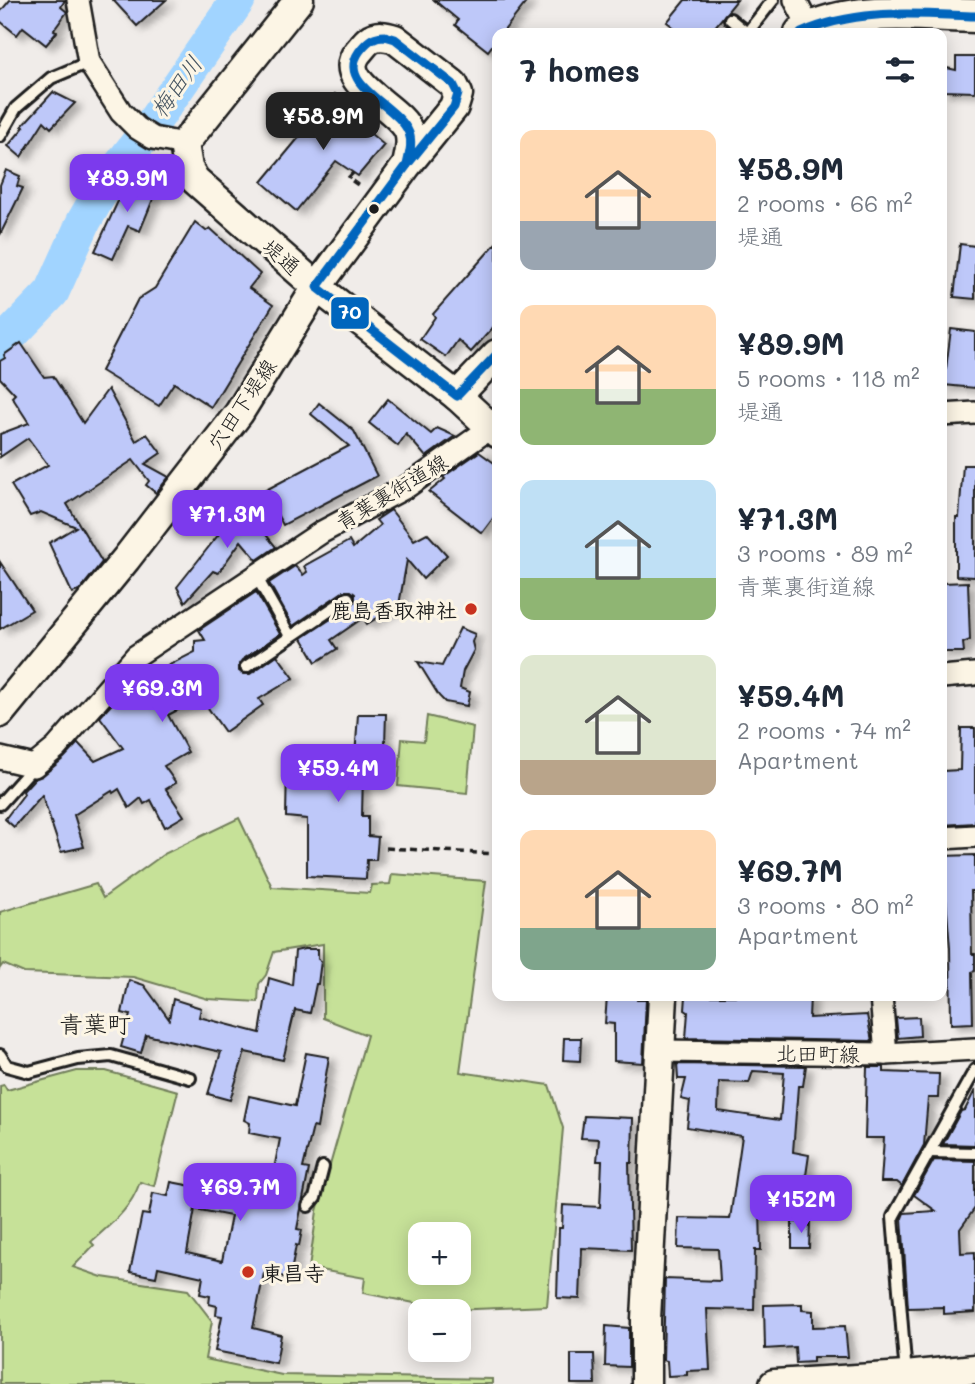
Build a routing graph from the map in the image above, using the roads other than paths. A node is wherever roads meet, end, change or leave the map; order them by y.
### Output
1 (78, 0) edge
2 (299, 0) edge
3 (773, 0) edge
4 (795, 0) edge
5 (975, 16) edge
6 (730, 19) dead end
7 (741, 28) edge
8 (751, 28) edge
9 (805, 28) edge
10 (817, 28) edge
11 (89, 62) junction
12 (0, 136) edge
13 (184, 144) junction
14 (407, 165) junction
15 (317, 287) junction
16 (492, 359) edge
17 (457, 396) junction
18 (975, 413) edge
19 (947, 415) edge
20 (492, 428) edge
21 (492, 431) edge
22 (256, 576) junction
23 (348, 598) dead end
24 (290, 636) junction
25 (246, 667) dead end
26 (975, 674) edge
27 (947, 677) edge
28 (0, 713) edge
29 (0, 758) edge
30 (34, 766) junction
31 (0, 804) edge
32 (975, 836) edge
33 (947, 838) edge
34 (663, 1001) edge
35 (881, 1001) edge
36 (975, 1049) edge
37 (661, 1051) junction
38 (886, 1054) junction
39 (0, 1055) edge
40 (975, 1070) edge
41 (190, 1077) dead end
42 (930, 1152) junction
43 (975, 1153) edge
44 (323, 1167) dead end
45 (308, 1206) dead end
46 (975, 1369) edge
47 (906, 1380) edge
48 (646, 1384) edge
49 (774, 1384) edge

1 - 11 street
2 - 13 street
3 - 8 lane
4 - 9 street
5 - 10 main road
6 - 7 lane
11 - 12 lane
11 - 13 street
13 - 15 street, 堤通
14 - 14 street, 穴田下堤線
14 - 15 street, 穴田下堤線
15 - 17 street, 堤通
15 - 28 street, 穴田下堤線
16 - 17 street
17 - 20 street, 堤通
18 - 19 street
21 - 22 street, 青葉裏街道線
22 - 24 lane
22 - 30 street, 青葉裏街道線
23 - 24 lane
24 - 25 lane
26 - 27 street
29 - 30 street
30 - 31 lane
32 - 33 street
34 - 37 street
35 - 38 street
36 - 38 street, 北田町線
37 - 38 street, 北田町線
37 - 48 street
39 - 41 lane
40 - 42 lane
42 - 43 lane
42 - 47 lane
44 - 45 lane
46 - 47 street
47 - 49 street

